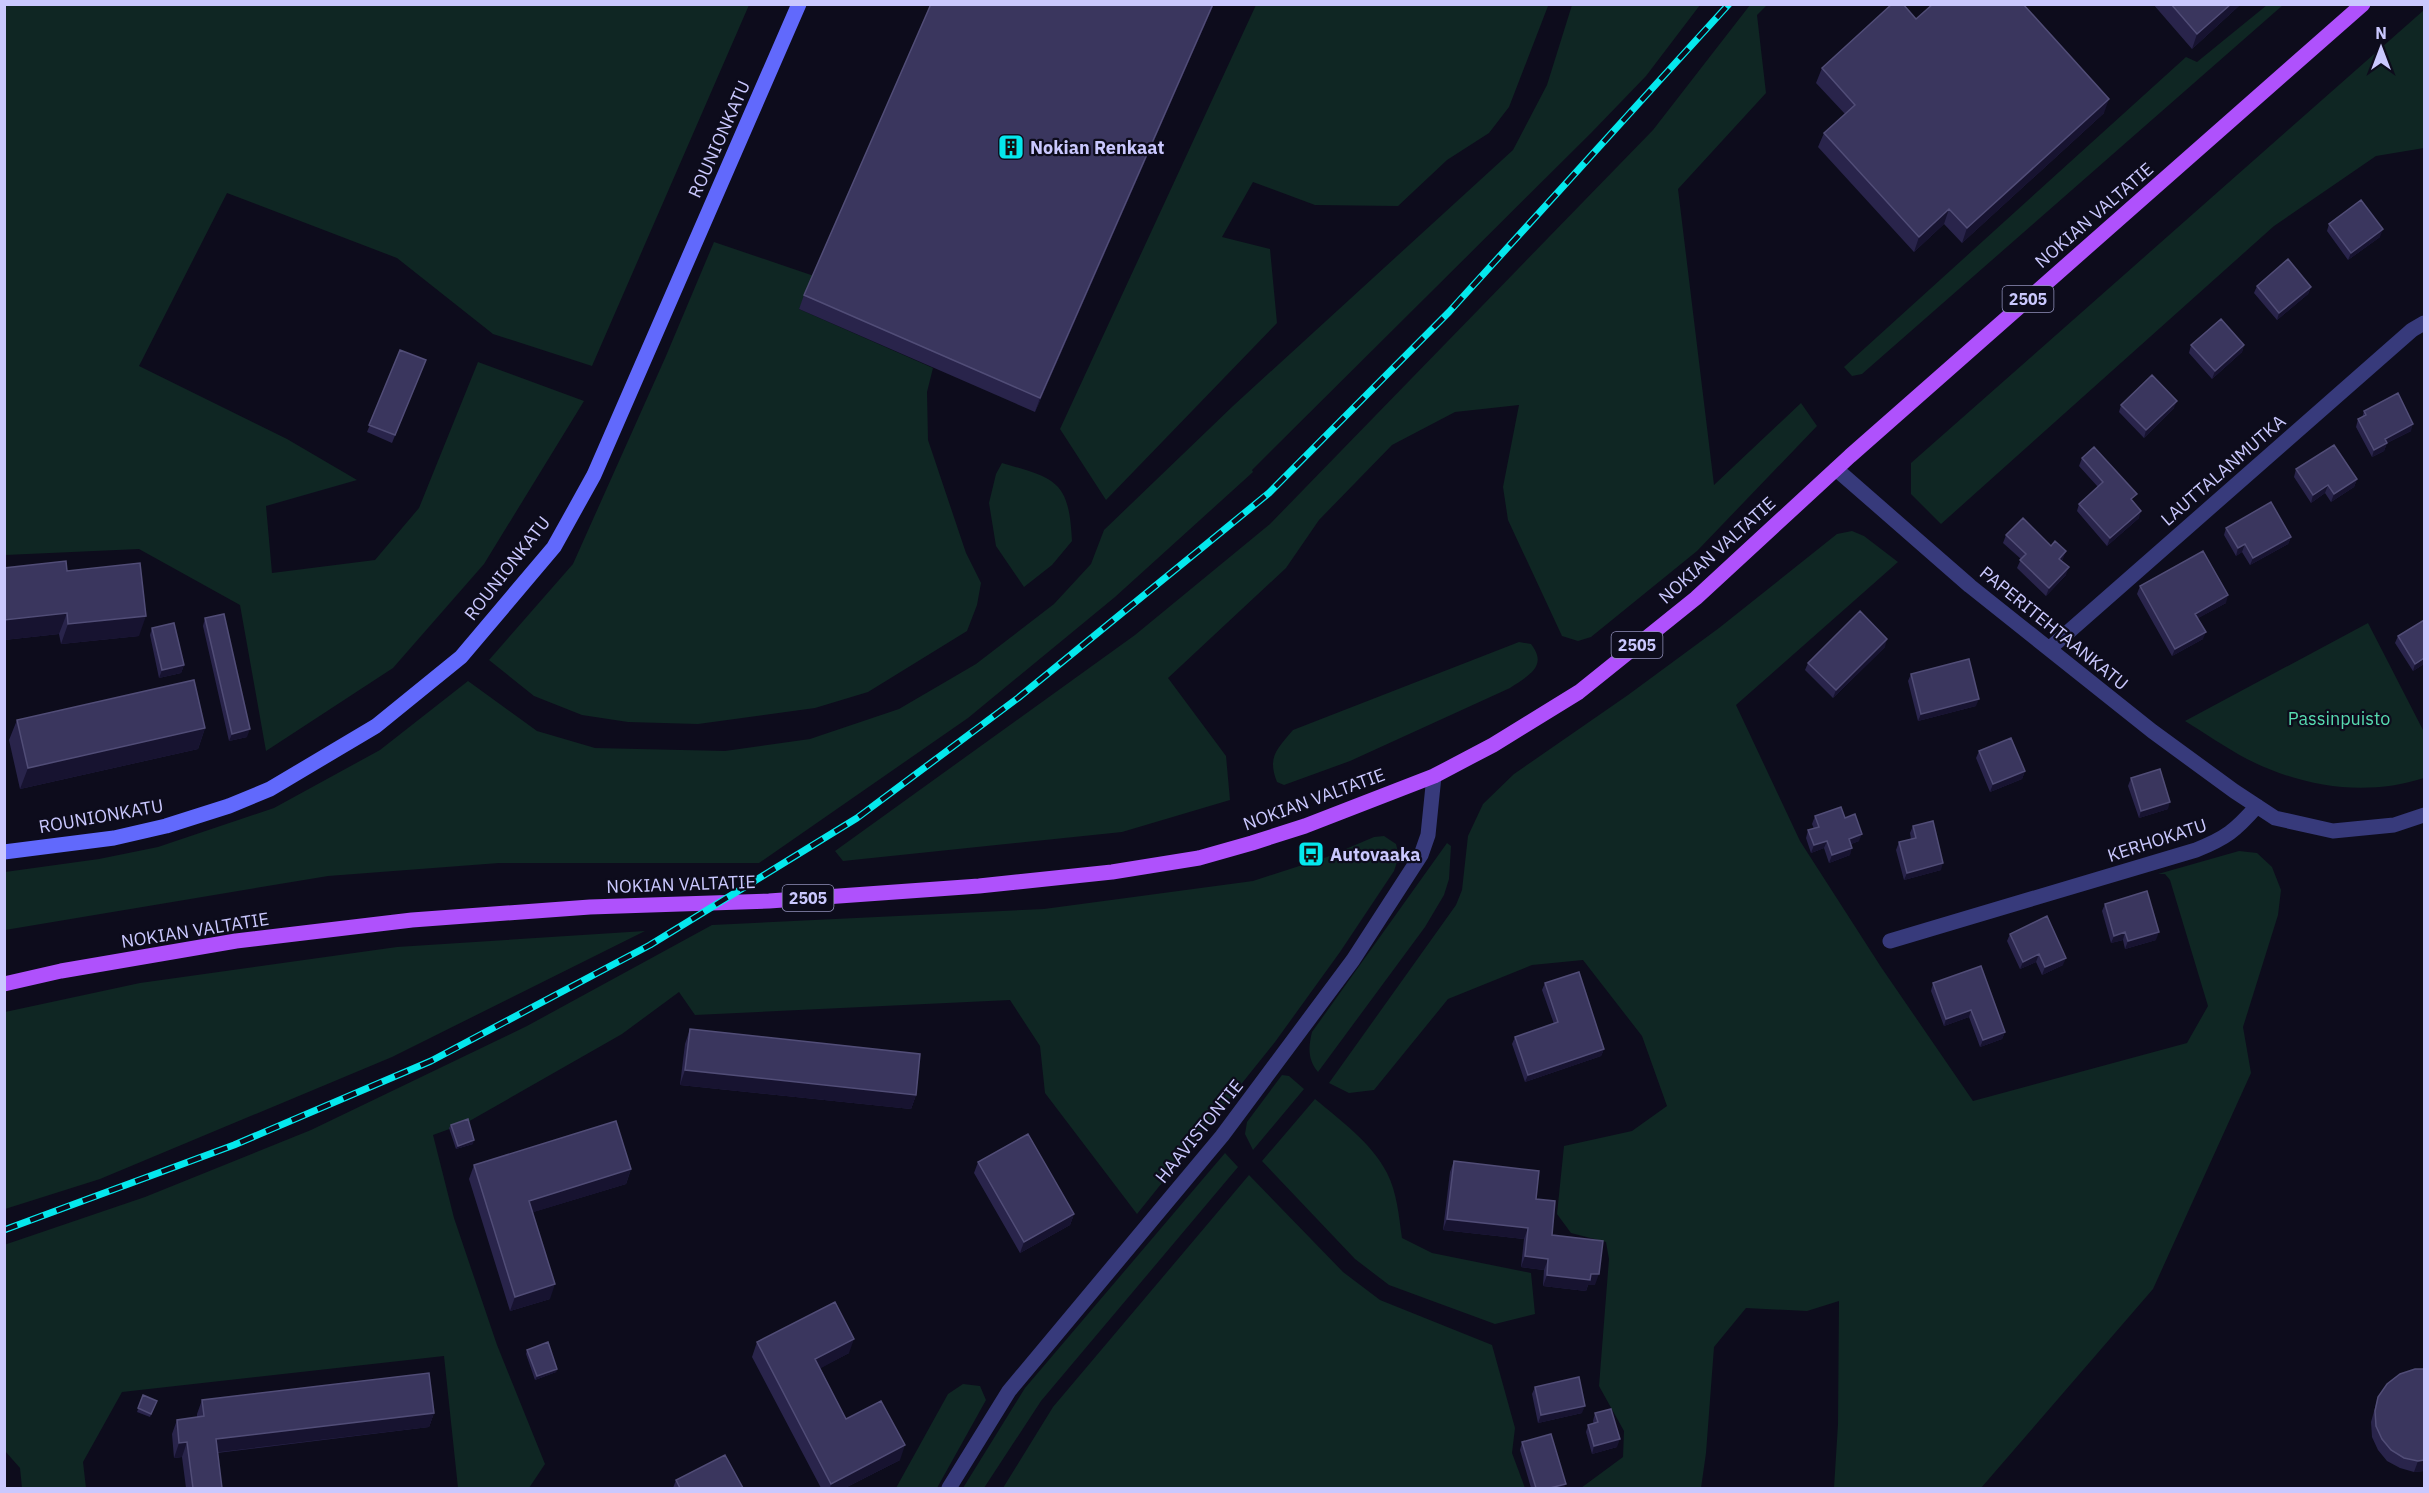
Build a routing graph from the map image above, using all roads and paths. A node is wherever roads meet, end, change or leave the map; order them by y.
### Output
1 (799, 4) edge
2 (2363, 4) edge
3 (2424, 323) edge
4 (1836, 469) junction
5 (2049, 649) junction
6 (1434, 776) junction
7 (2257, 806) junction
8 (2424, 815) edge
9 (4, 852) edge
10 (1890, 941) dead end
11 (4, 984) edge
12 (949, 1488) edge

1 - 9 main road, ROUNIONKATU
2 - 4 main road, NOKIAN VALTATIE / 2505
3 - 5 street, LAUTTALANMUTKA
4 - 5 street, PAPERITEHTAANKATU
4 - 6 main road, NOKIAN VALTATIE / 2505
5 - 7 street, PAPERITEHTAANKATU
6 - 11 main road, NOKIAN VALTATIE / 2505
6 - 12 street, HAAVISTONTIE
7 - 8 street
7 - 10 street, KERHOKATU

